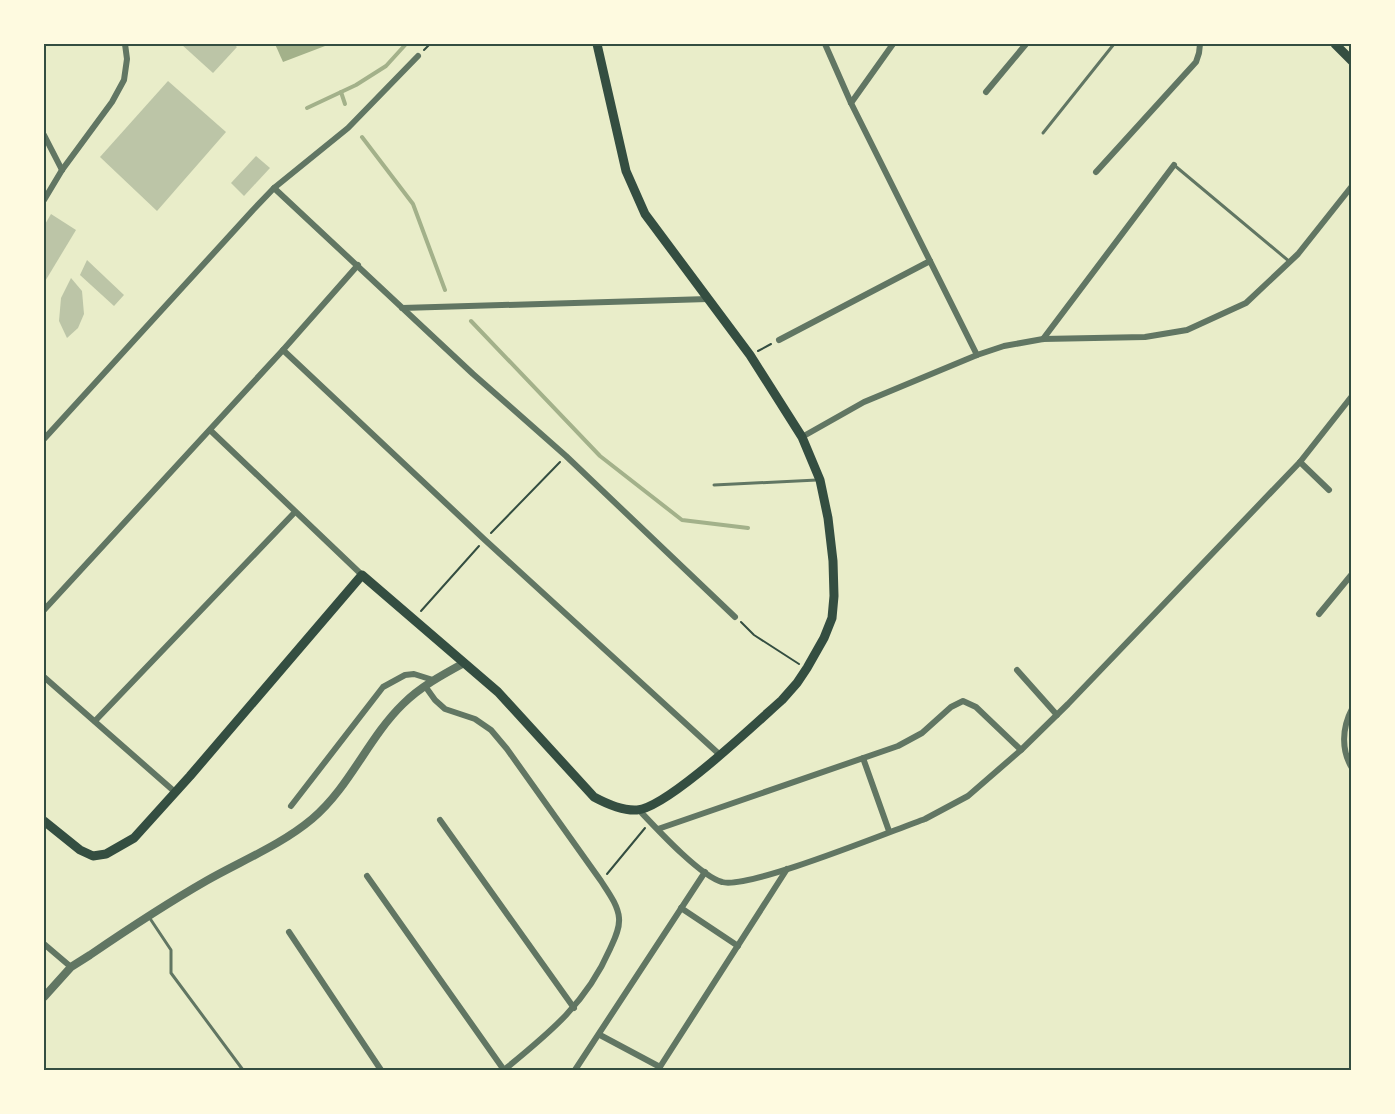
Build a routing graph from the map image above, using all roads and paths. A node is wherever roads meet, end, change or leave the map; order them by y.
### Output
1 (125, 44) edge
2 (597, 44) edge
3 (825, 44) edge
4 (893, 44) edge
5 (1026, 44) edge
6 (1114, 44) edge
7 (1200, 44) edge
8 (1335, 44) edge
9 (418, 57) dead end
10 (1352, 61) edge
11 (986, 92) dead end
12 (851, 103) junction
13 (1042, 133) dead end
14 (44, 135) edge
15 (1174, 165) joint
16 (62, 170) junction
17 (1096, 172) dead end
18 (1352, 186) edge
19 (274, 188) junction
20 (44, 200) edge
21 (930, 261) junction
22 (1290, 262) junction
23 (358, 265) junction
24 (708, 299) junction
25 (402, 308) junction
26 (1044, 339) junction
27 (779, 340) joint
28 (283, 350) junction
29 (750, 355) junction
30 (977, 355) junction
31 (1352, 396) edge
32 (210, 430) junction
33 (802, 437) junction
34 (44, 439) edge
35 (566, 456) junction
36 (1300, 462) junction
37 (820, 480) junction
38 (714, 485) dead end
39 (1329, 490) dead end
40 (295, 512) junction
41 (485, 540) junction
42 (1352, 574) edge
43 (362, 575) junction
44 (44, 610) edge
45 (1319, 614) dead end
46 (735, 616) joint
47 (413, 620) junction
48 (464, 663) junction
49 (807, 668) junction
50 (1017, 670) dead end
51 (44, 677) edge
52 (429, 683) junction
53 (1352, 709) edge
54 (1057, 715) junction
55 (95, 721) junction
56 (1021, 750) junction
57 (719, 754) junction
58 (863, 758) junction
59 (1352, 768) edge
60 (175, 792) junction
61 (291, 806) dead end
62 (639, 810) junction
63 (440, 820) dead end
64 (44, 821) edge
65 (650, 821) junction
66 (658, 828) junction
67 (890, 831) junction
68 (787, 869) junction
69 (705, 872) junction
70 (367, 876) dead end
71 (601, 881) junction
72 (681, 908) junction
73 (148, 916) junction
74 (289, 932) dead end
75 (44, 944) edge
76 (738, 946) junction
77 (71, 967) junction
78 (44, 997) edge
79 (574, 1008) junction
80 (600, 1035) junction
81 (659, 1069) edge
82 (504, 1070) edge
83 (243, 1071) edge
84 (381, 1071) edge
85 (575, 1071) edge

1 - 16 street
2 - 24 main road
3 - 12 street
4 - 12 street
5 - 11 street
6 - 13 lane
7 - 17 street
8 - 10 main road
9 - 19 street
12 - 21 street
14 - 16 street
15 - 22 lane
15 - 26 street
16 - 20 street
18 - 22 street
19 - 23 street
19 - 34 street
21 - 27 street
21 - 30 street
22 - 26 street
23 - 25 street
23 - 28 street
24 - 25 street
24 - 29 main road
25 - 35 street
26 - 30 street
27 - 29 path
28 - 32 street
28 - 41 street
29 - 33 main road
30 - 33 street
31 - 36 street
32 - 40 street
32 - 44 street
33 - 37 main road
35 - 41 path
35 - 46 street
36 - 39 street
36 - 54 street
37 - 38 lane
37 - 49 main road
40 - 43 street
40 - 55 street
41 - 47 path
41 - 57 street
42 - 45 street
43 - 47 main road
43 - 60 main road
46 - 49 path
47 - 48 main road
48 - 52 street
48 - 62 main road
49 - 57 main road
50 - 54 street
51 - 55 street
52 - 61 street
52 - 71 street
52 - 73 street
53 - 59 street
54 - 56 street
55 - 60 street
56 - 58 street
56 - 67 street
57 - 62 main road
58 - 66 street
58 - 67 street
60 - 64 main road
62 - 65 street
63 - 79 street
65 - 66 street
65 - 71 path
66 - 69 street
67 - 68 street
68 - 69 street
68 - 76 street
69 - 72 street
70 - 82 street
71 - 79 street
72 - 76 street
72 - 80 street
73 - 77 street
73 - 83 lane
74 - 84 street
75 - 77 street
76 - 81 street
77 - 78 street
79 - 82 street
80 - 81 street
80 - 85 street

